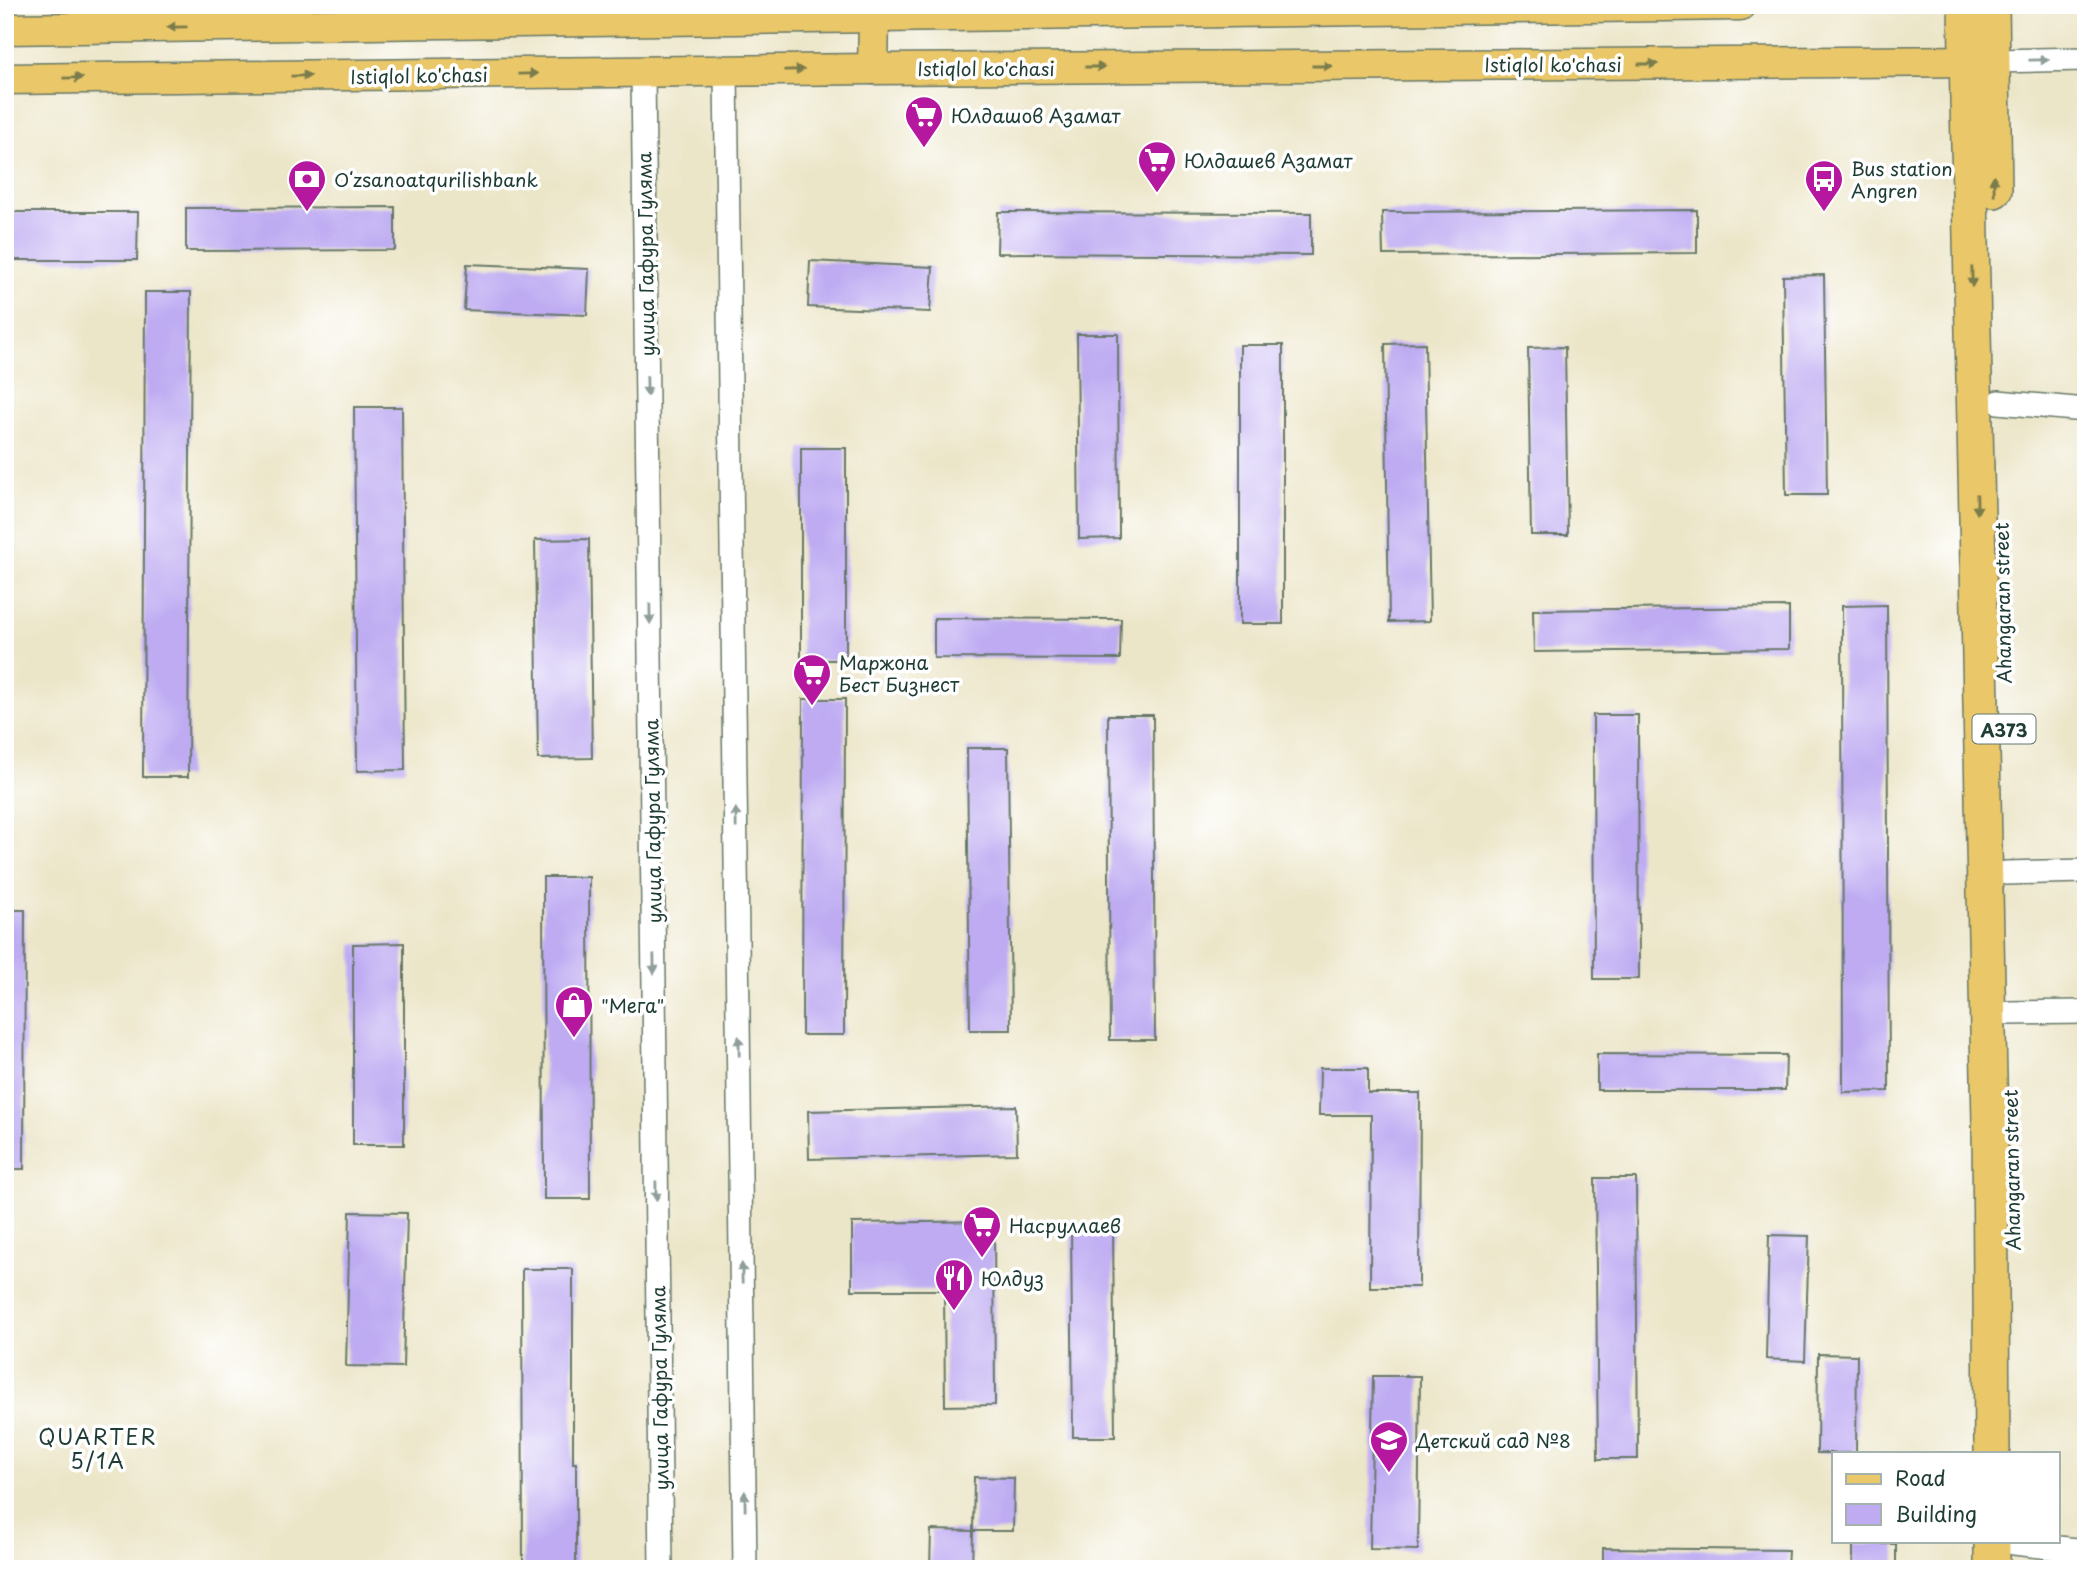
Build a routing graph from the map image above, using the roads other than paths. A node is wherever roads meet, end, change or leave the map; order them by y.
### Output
1 (1740, 5) edge
2 (1966, 5) edge
3 (1990, 5) edge
4 (874, 17) junction
5 (5, 29) edge
6 (2086, 59) edge
7 (1980, 61) junction
8 (873, 69) junction
9 (726, 72) junction
10 (643, 73) junction
11 (5, 79) edge
12 (1998, 402) junction
13 (2086, 410) edge
14 (2086, 871) edge
15 (2006, 873) junction
16 (2086, 1012) edge
17 (2009, 1013) junction
18 (2001, 1124) junction
19 (1992, 1452) edge
20 (2013, 1452) edge
21 (2086, 1550) edge
22 (2003, 1551) edge
23 (661, 1569) edge
24 (746, 1569) edge

1 - 4 main road
2 - 7 highway, A373
3 - 7 highway, Ahangaran street / A373
4 -> 5 main road
4 - 8 main road
7 -> 6 street, Istiqlol ko'chasi
8 -> 7 main road, Istiqlol ko'chasi
12 -> 7 highway, Ahangaran street / A373
7 -> 18 highway, Ahangaran street / A373
9 -> 8 main road, Istiqlol ko'chasi
9 - 10 main road, Istiqlol ko'chasi
24 -> 9 street
11 -> 10 main road, Istiqlol ko'chasi
10 -> 23 street, улица Гафура Гуляма
12 - 13 street
12 - 15 highway, Ahangaran street / A373
14 - 15 street
15 - 17 highway, Ahangaran street / A373
16 - 17 street
17 - 18 highway, Ahangaran street / A373
18 - 19 highway, Ahangaran street / A373
18 - 20 highway, Ahangaran street / A373
21 - 22 street

